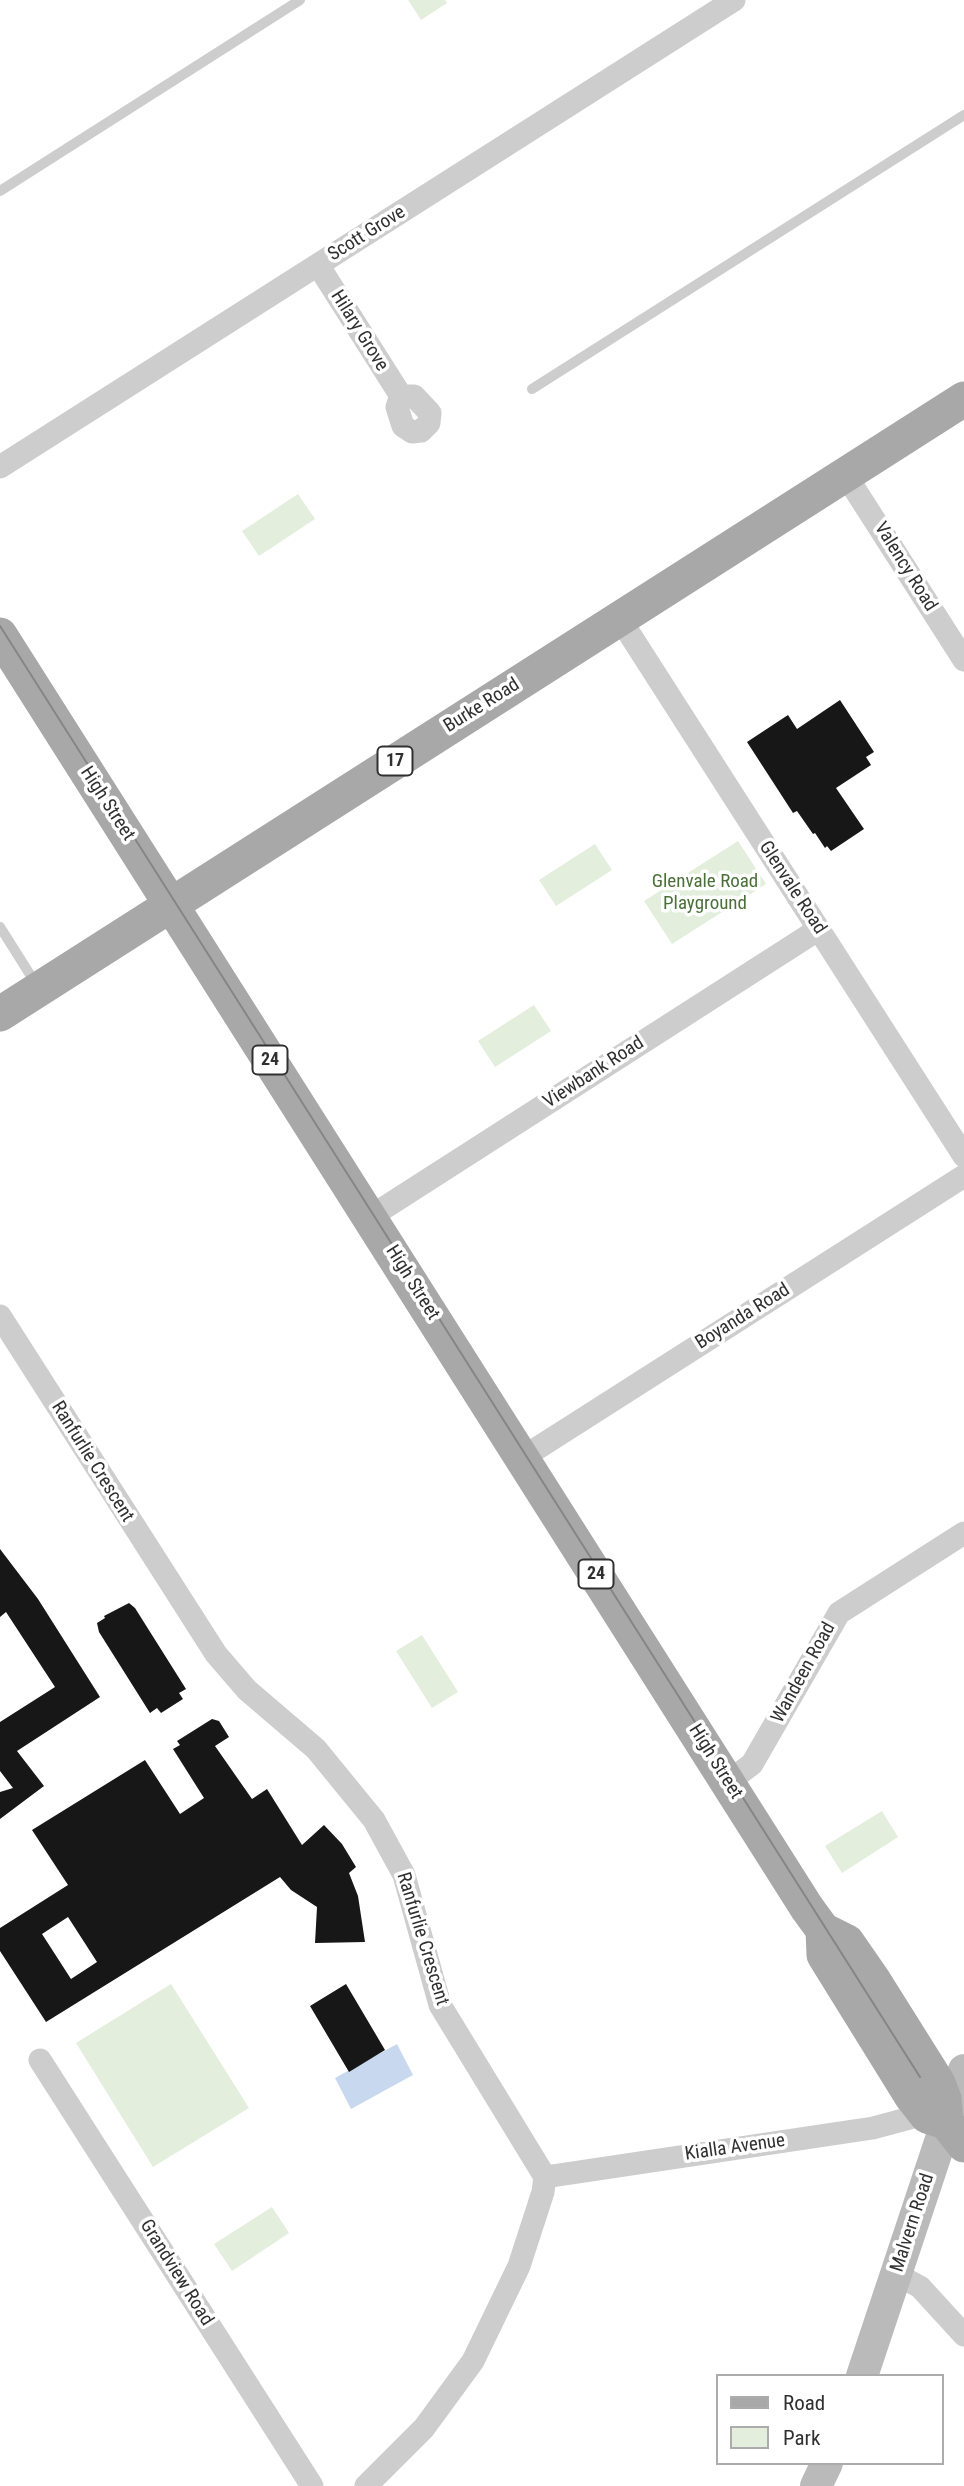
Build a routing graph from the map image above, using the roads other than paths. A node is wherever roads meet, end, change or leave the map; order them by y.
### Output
1 (300, 0) edge
2 (734, 0) edge
3 (964, 115) edge
4 (0, 191) edge
5 (318, 265) junction
6 (532, 389) dead end
7 (401, 396) dead end
8 (964, 399) edge
9 (0, 467) edge
10 (845, 474) junction
11 (620, 619) junction
12 (0, 635) edge
13 (964, 660) edge
14 (171, 904) junction
15 (0, 927) edge
16 (819, 929) junction
17 (40, 989) junction
18 (0, 1014) edge
19 (964, 1156) edge
20 (964, 1176) edge
21 (370, 1217) junction
22 (0, 1316) edge
23 (523, 1458) junction
24 (964, 1533) edge
25 (728, 1782) junction
26 (40, 2060) dead end
27 (964, 2070) edge
28 (945, 2127) edge
29 (545, 2177) junction
30 (896, 2274) junction
31 (964, 2335) edge
32 (863, 2374) edge
33 (826, 2465) edge
34 (312, 2486) edge
35 (366, 2486) edge
36 (816, 2486) edge

1 - 4 lane
2 - 5 street, Scott Grove
3 - 6 lane
5 - 7 street, Hilary Grove
5 - 9 street, Scott Grove
8 - 10 main road, Burke Road / 17
10 - 11 main road, Burke Road / 17
10 - 13 street, Valency Road
11 - 14 main road, Burke Road / 17
11 - 16 street, Glenvale Road
12 - 14 main road, High Street / 24
14 - 17 main road, Burke Road / 17
14 - 21 main road, High Street / 24
15 - 17 lane
16 - 19 street, Glenvale Road
16 - 21 street, Viewbank Road
17 - 18 main road, Burke Road / 17
20 - 23 street, Boyanda Road
21 - 23 main road, High Street / 24
22 - 29 street, Ranfurlie Crescent
23 - 25 main road, High Street / 24
24 - 25 street, Wandeen Road
25 - 28 main road, High Street / 24
26 - 34 street, Grandview Road
27 - 28 main road, Malvern Road
28 - 29 street, Kialla Avenue
28 - 30 main road, Malvern Road
29 - 35 street
30 - 31 street
30 - 32 main road, Malvern Road
33 - 36 main road

